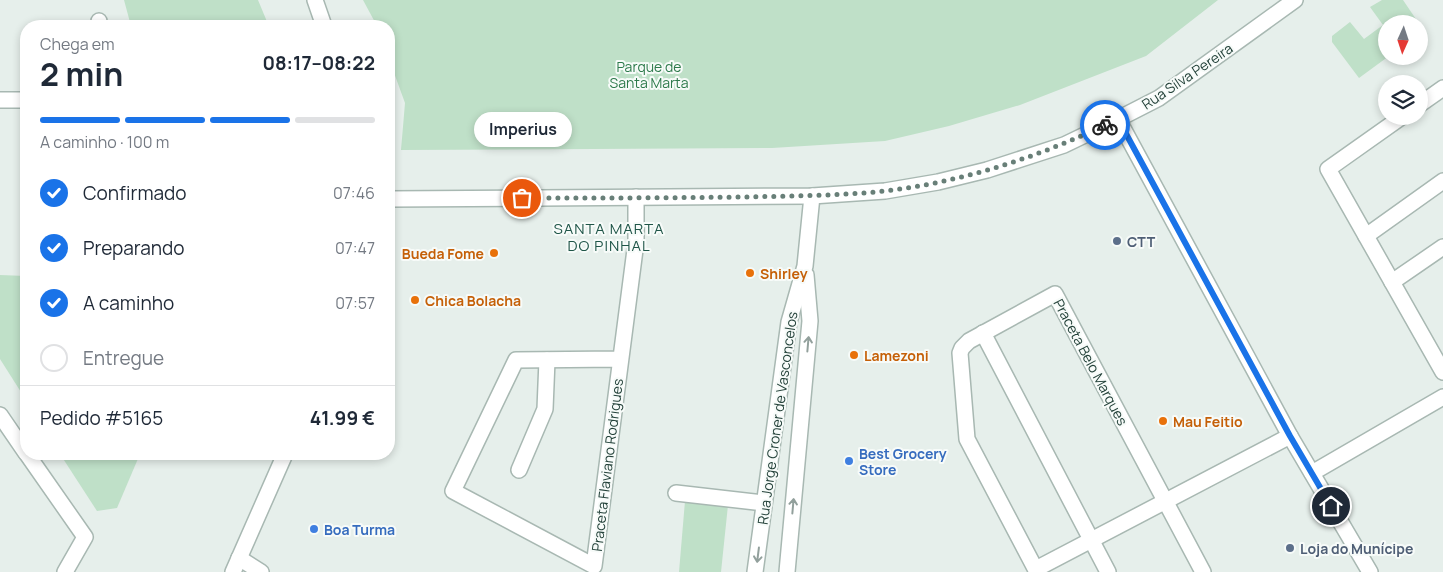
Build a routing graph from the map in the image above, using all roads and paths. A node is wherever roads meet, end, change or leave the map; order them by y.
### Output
1 (316, 0) edge
2 (1295, 0) edge
3 (322, 20) edge
4 (1443, 88) edge
5 (1428, 99) edge
6 (0, 100) edge
7 (20, 100) edge
8 (1118, 119) junction
9 (1391, 125) edge
10 (1443, 181) edge
11 (812, 196) junction
12 (636, 198) junction
13 (395, 199) edge
14 (1366, 236) junction
15 (1443, 247) edge
16 (805, 266) junction
17 (1392, 282) junction
18 (983, 333) junction
19 (620, 359) junction
20 (547, 360) junction
21 (1443, 372) edge
22 (1443, 397) edge
23 (0, 415) edge
24 (1290, 436) junction
25 (20, 443) edge
26 (32, 460) edge
27 (282, 460) edge
28 (519, 470) dead end
29 (1312, 473) junction
30 (676, 493) dead end
31 (1166, 502) junction
32 (764, 503) junction
33 (1092, 540) junction
34 (239, 558) junction
35 (1036, 571) edge
36 (65, 572) edge
37 (232, 572) edge
38 (261, 572) edge
39 (755, 572) edge
40 (787, 572) edge
41 (1108, 572) edge
42 (1203, 572) edge
43 (1370, 572) edge

1 - 3 street
2 - 8 street, Rua Silva Pereira
4 - 5 street
6 - 7 street
8 - 11 street, Rua Silva Pereira
8 - 24 street
9 - 14 street
10 - 14 street
11 - 12 street, Rua Silva Pereira
11 - 16 street, Rua Jorge Croner de Vasconcelos
12 - 13 street, Rua Silva Pereira
12 - 19 street, Praceta Flaviano Rodrigues
14 - 17 street
15 - 17 street
16 - 32 street, Rua Jorge Croner de Vasconcelos
40 -> 16 street, Rua Jorge Croner de Vasconcelos
17 - 21 street
18 - 31 street, Praceta Belo Marques
18 - 33 street
18 - 35 street, Praceta Belo Marques
19 - 20 street, Praceta Flaviano Rodrigues
19 - 20 street, Praceta Flaviano Rodrigues
20 - 28 street
22 - 29 street
23 - 25 street
24 - 29 street
24 - 31 street, Praceta Belo Marques
26 - 36 street
27 - 34 street
29 - 43 street
30 - 32 street
31 - 33 street, Praceta Belo Marques
31 - 42 street, Praceta Belo Marques
32 -> 39 street, Rua Jorge Croner de Vasconcelos
33 - 35 street, Praceta Belo Marques
33 - 41 street
34 - 37 street
34 - 38 street

